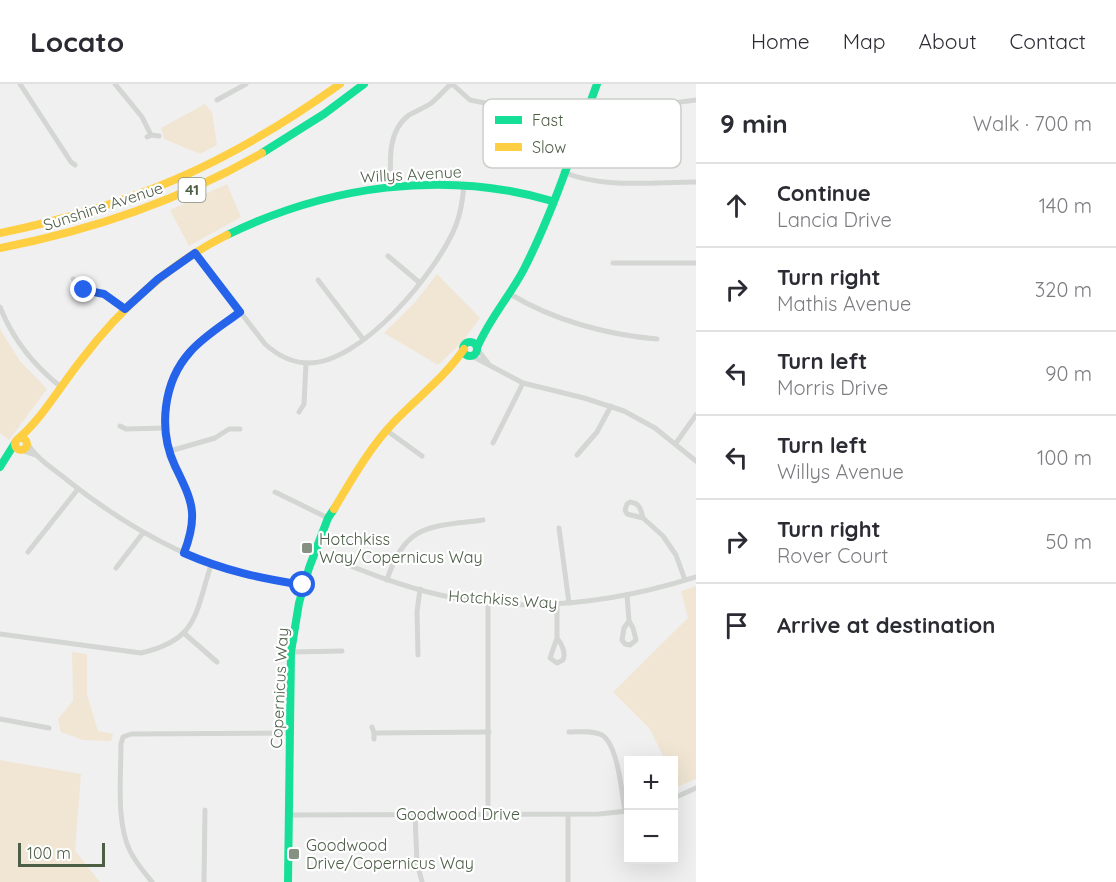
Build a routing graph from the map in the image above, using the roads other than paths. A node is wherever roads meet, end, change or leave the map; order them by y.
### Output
1 (20, 84) edge
2 (115, 84) edge
3 (246, 84) edge
4 (339, 84) edge
5 (364, 84) edge
6 (452, 84) edge
7 (597, 84) edge
8 (591, 99) edge
9 (217, 100) dead end
10 (696, 100) edge
11 (681, 102) edge
12 (483, 103) edge
13 (159, 136) dead end
14 (72, 164) dead end
15 (565, 168) edge
16 (563, 172) junction
17 (696, 182) edge
18 (464, 184) junction
19 (391, 186) junction
20 (552, 201) junction
21 (0, 232) edge
22 (0, 248) edge
23 (195, 253) junction
24 (388, 256) dead end
25 (613, 263) dead end
26 (696, 263) edge
27 (73, 279) dead end
28 (318, 280) dead end
29 (420, 283) junction
30 (510, 294) junction
31 (0, 307) edge
32 (125, 309) junction
33 (240, 312) junction
34 (483, 333) junction
35 (363, 339) junction
36 (657, 339) dead end
37 (466, 346) junction
38 (474, 352) junction
39 (306, 363) junction
40 (452, 367) junction
41 (523, 383) junction
42 (61, 387) junction
43 (304, 404) junction
44 (611, 406) junction
45 (311, 408) dead end
46 (299, 412) dead end
47 (696, 415) edge
48 (33, 424) junction
49 (165, 428) junction
50 (240, 429) dead end
51 (386, 430) junction
52 (123, 437) dead end
53 (27, 442) junction
54 (676, 443) junction
55 (493, 444) dead end
56 (19, 445) junction
57 (170, 451) junction
58 (37, 455) junction
59 (577, 455) dead end
60 (422, 456) dead end
61 (696, 461) edge
62 (2, 465) edge
63 (78, 489) junction
64 (275, 492) dead end
65 (328, 518) junction
66 (643, 518) dead end
67 (483, 520) dead end
68 (559, 528) dead end
69 (143, 533) junction
70 (28, 552) dead end
71 (315, 552) junction
72 (184, 553) junction
73 (211, 565) junction
74 (116, 568) dead end
75 (696, 577) edge
76 (387, 580) junction
77 (685, 580) junction
78 (303, 585) junction
79 (420, 589) junction
80 (627, 595) junction
81 (488, 601) junction
82 (569, 603) junction
83 (557, 604) junction
84 (629, 621) dead end
85 (0, 634) edge
86 (185, 634) junction
87 (557, 638) dead end
88 (342, 651) dead end
89 (291, 652) junction
90 (418, 655) dead end
91 (217, 662) dead end
92 (0, 719) edge
93 (49, 728) dead end
94 (489, 732) junction
95 (569, 732) dead end
96 (289, 733) junction
97 (373, 733) dead end
98 (696, 788) edge
99 (678, 796) edge
100 (205, 810) dead end
101 (627, 810) edge
102 (624, 811) edge
103 (416, 814) junction
104 (488, 814) junction
105 (568, 814) junction
106 (288, 815) junction
107 (152, 882) edge
108 (204, 882) edge
109 (288, 882) edge
110 (422, 882) edge
111 (568, 882) edge

1 - 14 street
2 - 13 street
3 - 9 street
4 - 21 street, Sunshine Avenue / 41
5 - 22 street, Sunshine Avenue / 41
6 - 12 street
6 - 19 street
7 - 8 street, Copernicus Way
10 - 11 street
15 - 16 street, Copernicus Way
16 - 17 street
16 - 20 street, Copernicus Way
18 - 19 street, Willys Avenue
18 - 20 street, Willys Avenue
18 - 29 street
19 - 23 street, Willys Avenue
20 - 30 street, Copernicus Way
23 - 32 street, Willys Avenue
23 - 33 street
24 - 29 street
25 - 26 street
27 - 32 street
28 - 35 street
29 - 35 street
30 - 34 street, Copernicus Way
30 - 36 street
31 - 42 street
32 - 42 street, Willys Avenue
33 - 39 street
33 - 49 street
34 - 37 street, Copernicus Way
34 - 38 street, Copernicus Way
35 - 39 street
37 - 38 street
37 - 40 street, Copernicus Way
38 - 40 street, Copernicus Way
38 - 41 street
39 - 43 street
40 - 51 street, Copernicus Way
41 - 44 street
41 - 55 street
42 - 48 street, Willys Avenue
43 - 45 street
43 - 46 street
44 - 54 street
44 - 59 street
47 - 54 street
48 - 53 street, Willys Avenue
48 - 56 street, Willys Avenue
49 - 52 street
49 - 57 street
50 - 57 street
51 - 60 street
51 - 65 street, Copernicus Way
53 - 56 street, Willys Avenue
53 - 58 street
54 - 61 street
56 - 58 street
56 - 62 street, Willys Avenue
57 - 72 street
58 - 63 street
63 - 69 street
63 - 70 street
64 - 65 street
65 - 71 street, Copernicus Way
66 - 77 street
67 - 76 street
68 - 82 street
69 - 72 street
69 - 74 street
71 - 76 street, Hotchkiss Way
71 - 78 street, Copernicus Way
72 - 73 street
73 - 78 street
73 - 86 street
75 - 77 street, Hotchkiss Way
76 - 79 street, Hotchkiss Way
77 - 80 street, Hotchkiss Way
78 - 89 street, Copernicus Way
79 - 81 street, Hotchkiss Way
79 - 90 street
80 - 82 street, Hotchkiss Way
80 - 84 street
81 - 83 street, Hotchkiss Way
81 - 94 street
82 - 83 street, Hotchkiss Way
83 - 87 street
85 - 86 street
86 - 91 street
88 - 89 street
89 - 96 street, Copernicus Way
92 - 93 street
94 - 97 street
94 - 104 street
95 - 101 street
96 - 106 street, Copernicus Way
96 - 107 street
98 - 99 street
100 - 108 street
102 - 105 street, Goodwood Drive
103 - 104 street, Goodwood Drive
103 - 106 street, Goodwood Drive
103 - 110 street
104 - 105 street, Goodwood Drive
105 - 111 street
106 - 109 street, Copernicus Way

